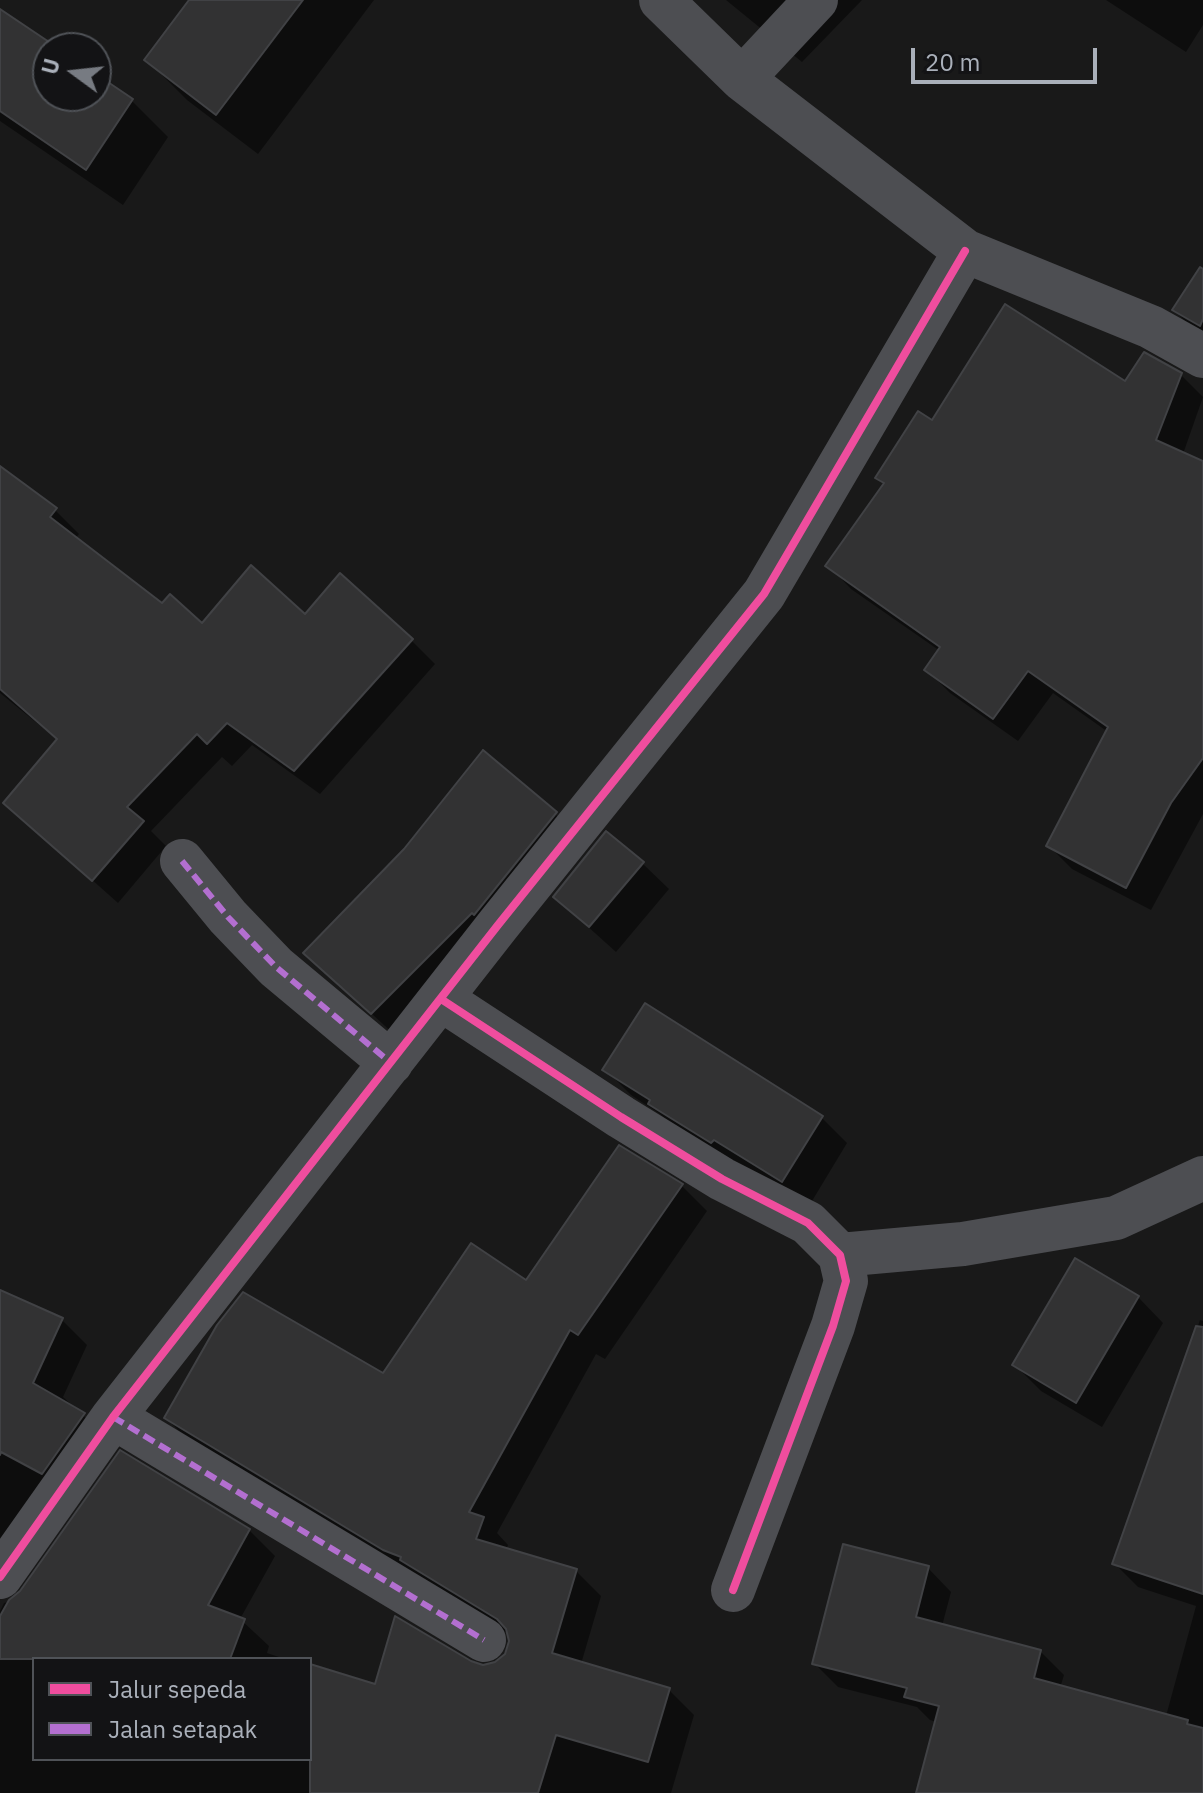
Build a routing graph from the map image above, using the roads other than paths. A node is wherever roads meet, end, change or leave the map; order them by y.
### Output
1 (661, 0) edge
2 (816, 0) edge
3 (742, 79) junction
4 (965, 251) junction
5 (1203, 356) edge
6 (182, 861) dead end
7 (441, 999) junction
8 (391, 1063) junction
9 (1203, 1178) edge
10 (840, 1255) junction
11 (113, 1417) junction
12 (0, 1577) edge
13 (733, 1590) dead end
14 (484, 1640) dead end

1 - 3 street
2 - 3 street
3 - 4 street
4 - 5 street
4 - 7 street
6 - 8 street
7 - 8 street
7 - 10 street
8 - 11 street
9 - 10 street
10 - 13 street
11 - 12 street
11 - 14 street

